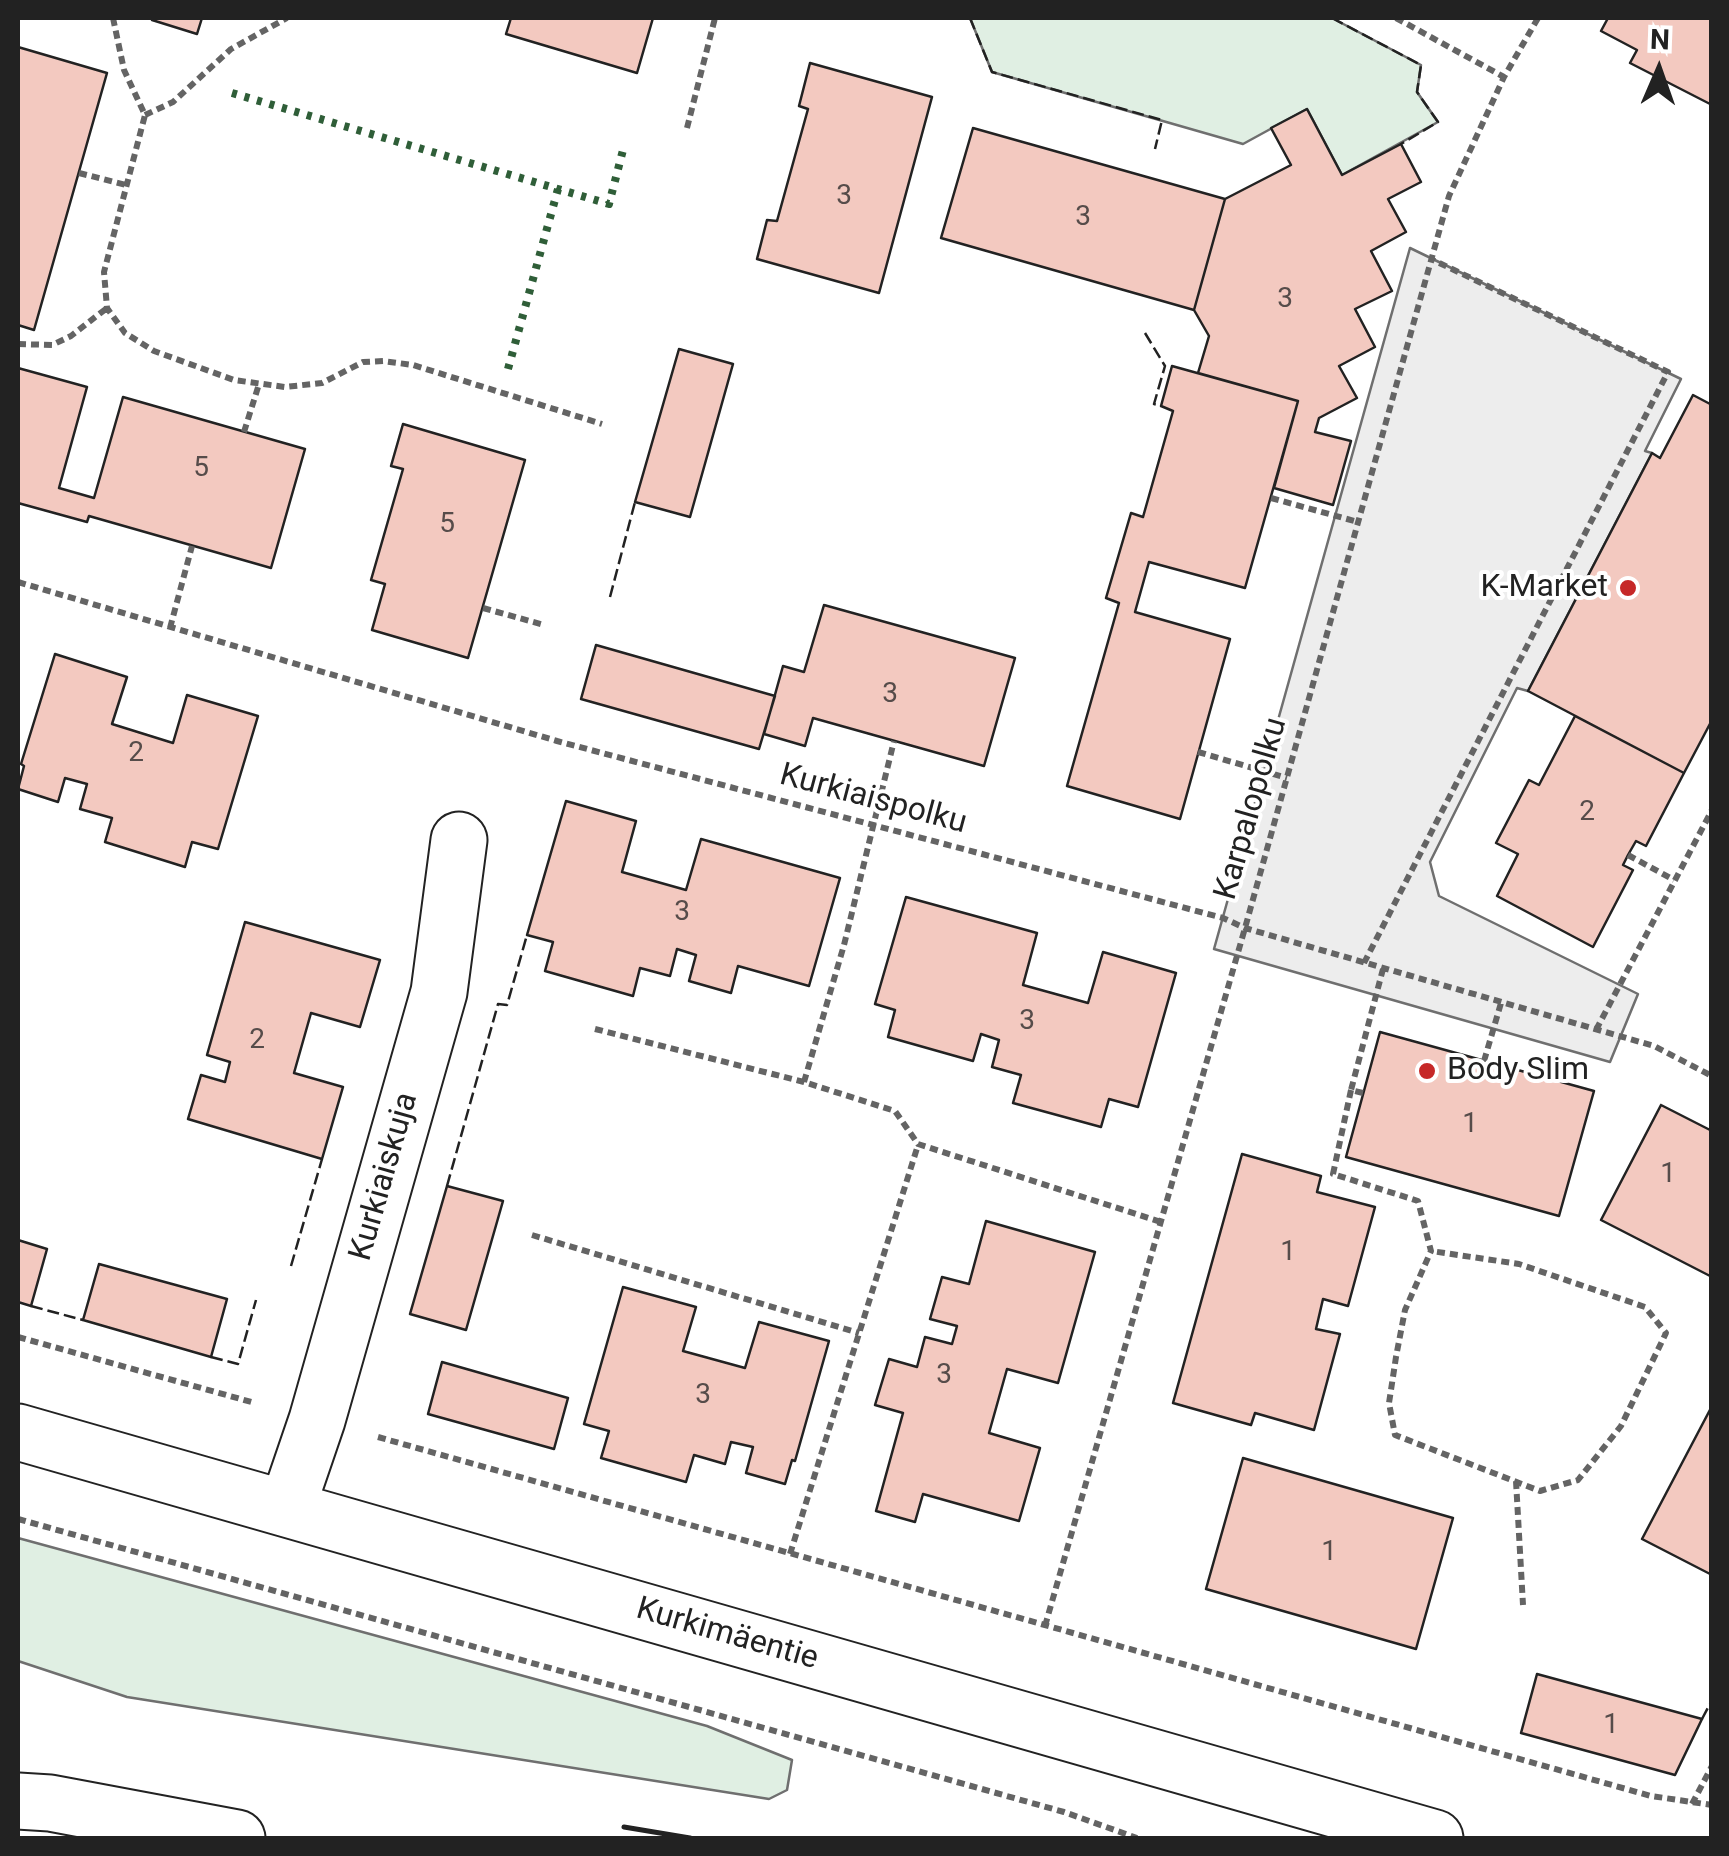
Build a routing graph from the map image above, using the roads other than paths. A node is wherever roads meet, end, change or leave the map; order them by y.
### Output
1 (459, 840) dead end
2 (18, 1432) edge
3 (286, 1508) junction
4 (18, 1801) edge
5 (237, 1838) edge
6 (1436, 1838) edge

1 - 3 main road, Kurkiaiskuja
2 - 3 main road, Kurkimäentie
3 - 6 main road, Kurkimäentie
4 - 5 main road

